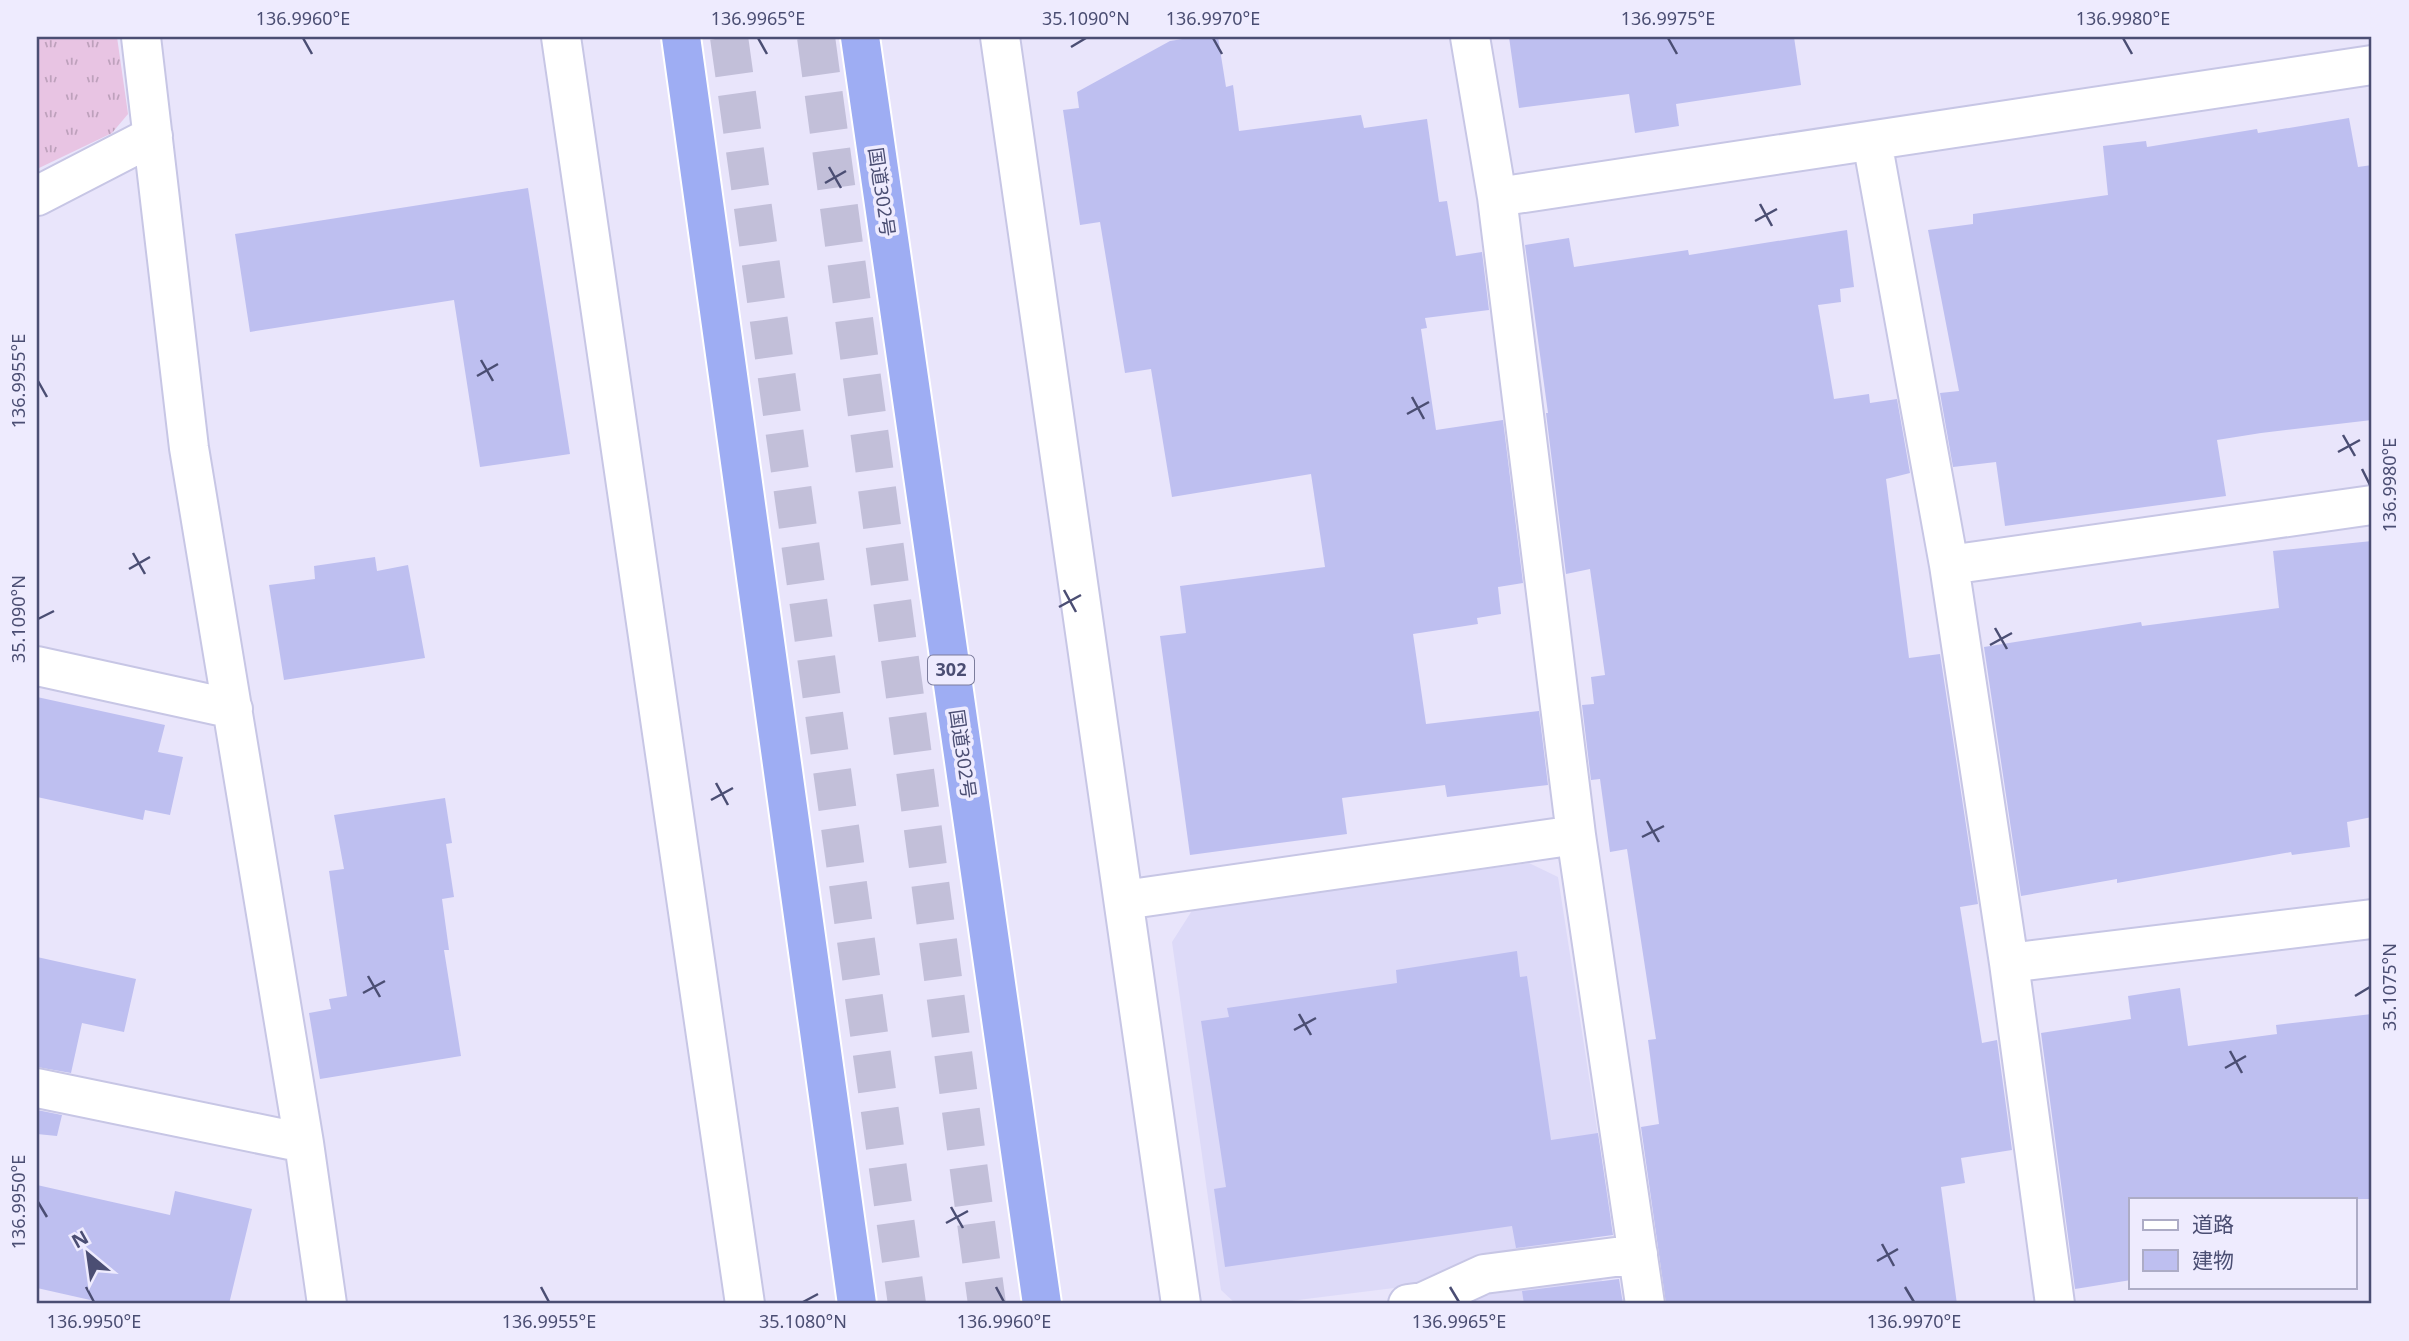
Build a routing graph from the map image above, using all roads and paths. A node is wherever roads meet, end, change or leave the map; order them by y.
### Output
1 (141, 37) edge
2 (561, 37) edge
3 (681, 37) edge
4 (860, 37) edge
5 (1000, 37) edge
6 (1470, 37) edge
7 (2372, 65) edge
8 (153, 136) junction
9 (1872, 141) junction
10 (37, 196) edge
11 (1497, 197) junction
12 (2372, 505) edge
13 (1949, 565) junction
14 (37, 666) edge
15 (233, 709) junction
16 (1576, 835) junction
17 (1124, 900) junction
18 (2372, 919) edge
19 (2009, 963) junction
20 (37, 1088) edge
21 (304, 1143) junction
22 (1638, 1254) junction
23 (327, 1304) edge
24 (745, 1304) edge
25 (857, 1304) edge
26 (1042, 1304) edge
27 (1181, 1304) edge
28 (1408, 1304) edge
29 (1645, 1304) edge
30 (2055, 1304) edge

1 - 8 street
2 - 24 street
3 - 25 highway
4 - 26 highway, 国道302号 / 302
5 - 17 street
6 - 11 street
7 - 9 street
8 - 10 street
8 - 15 street
9 - 11 street
9 - 13 street
11 - 16 street
12 - 13 street
13 - 19 street
14 - 15 street
15 - 21 street
16 - 17 street
16 - 22 street
17 - 27 street
18 - 19 street
19 - 30 street
20 - 21 street
21 - 23 street
22 - 28 street
22 - 29 street

